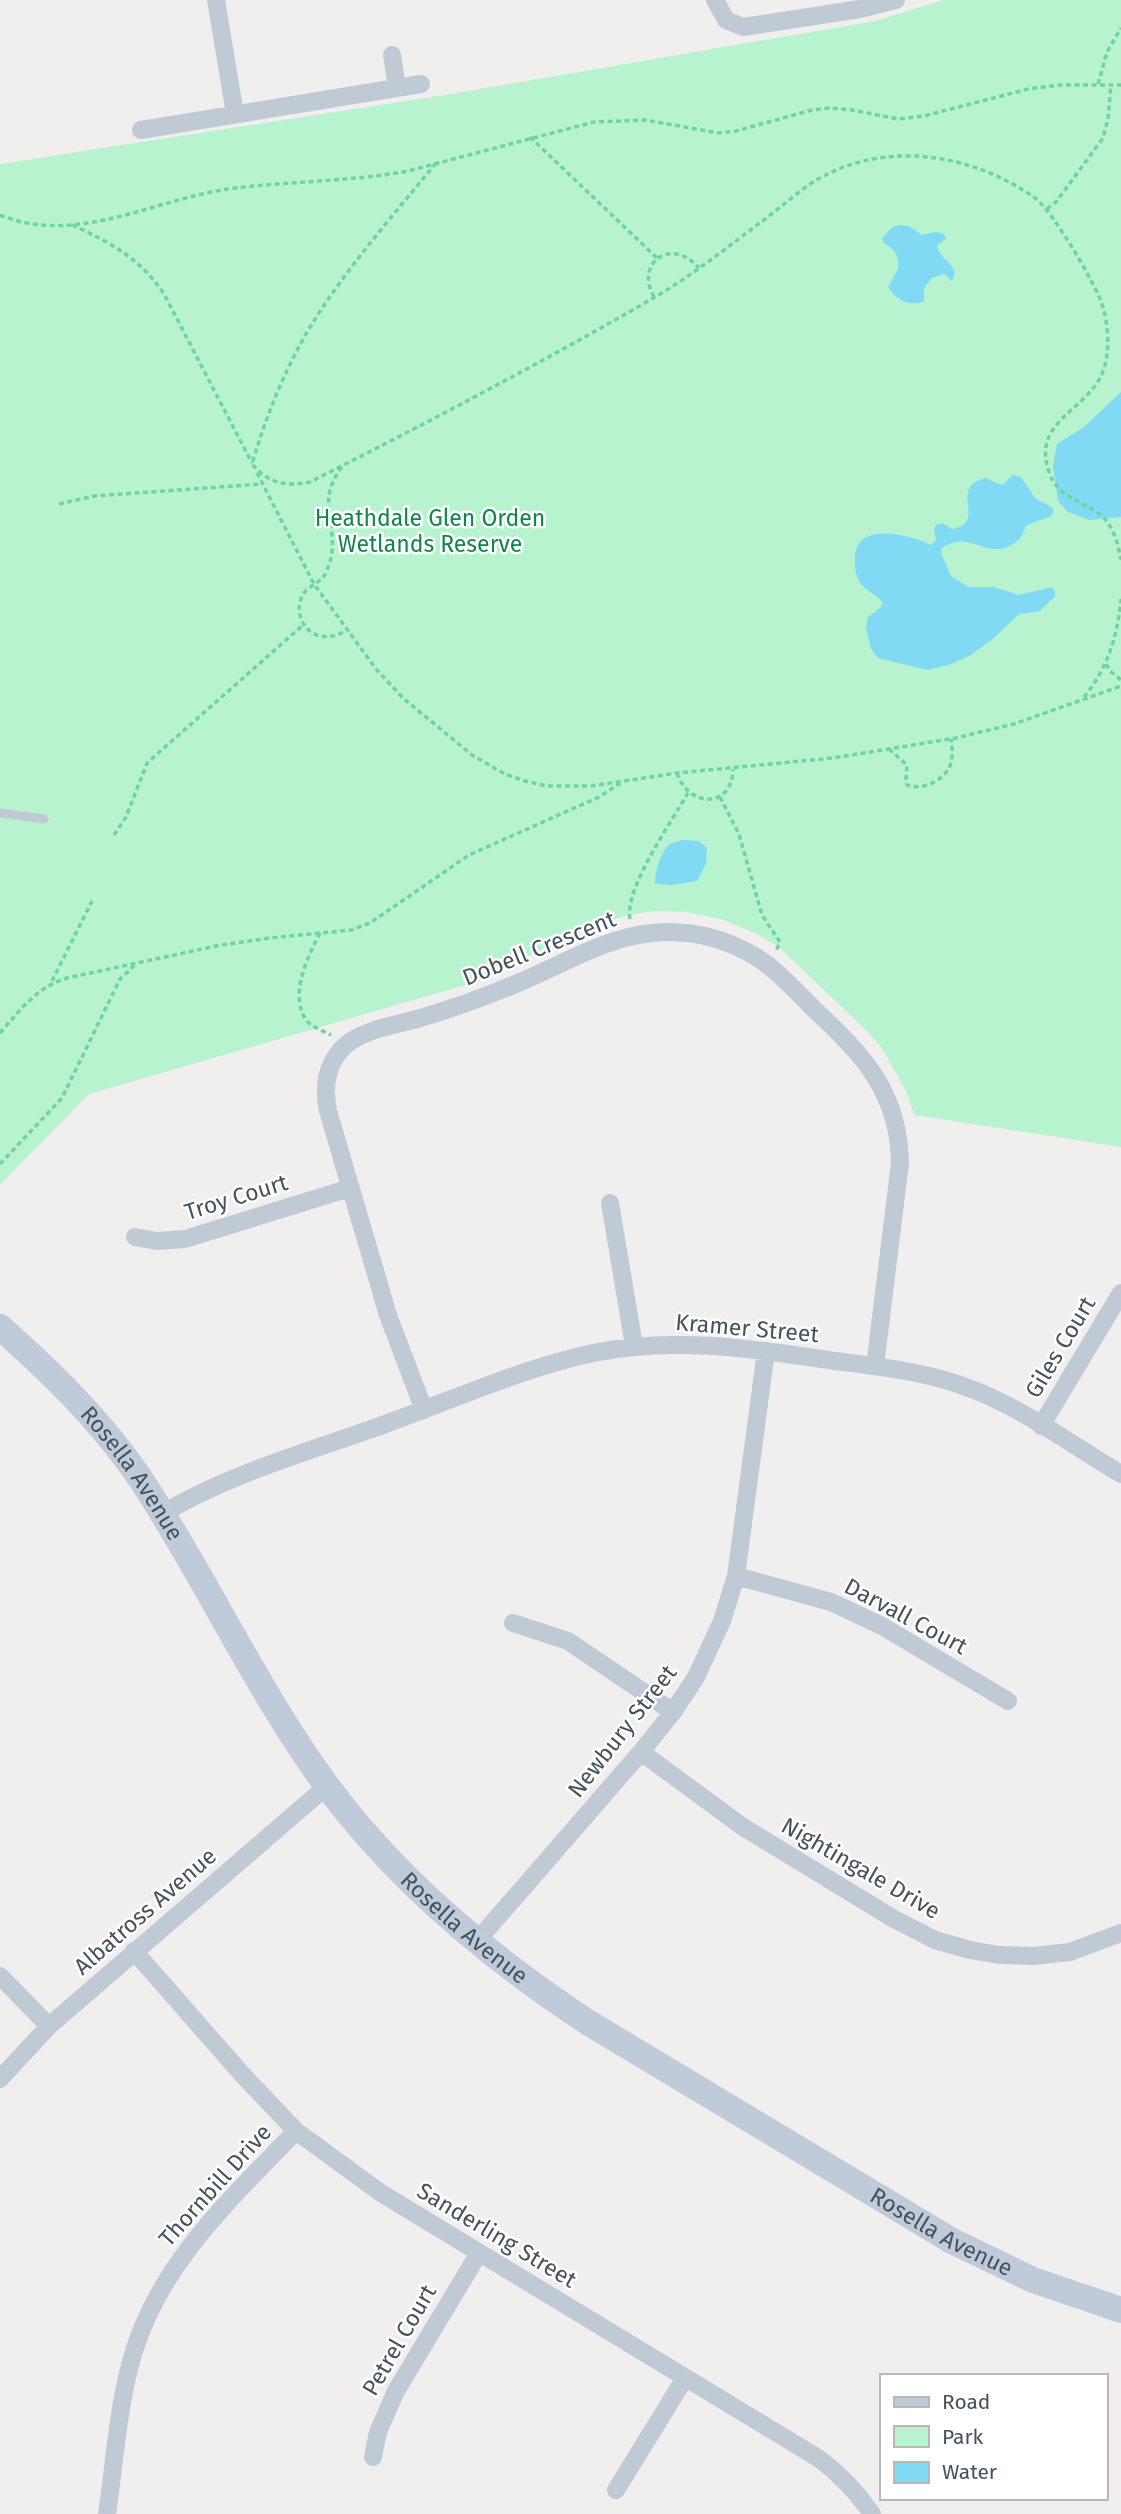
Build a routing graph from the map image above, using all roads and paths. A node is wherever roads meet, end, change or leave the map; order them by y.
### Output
1 (216, 0) edge
2 (715, 0) edge
3 (896, 0) edge
4 (1121, 28) edge
5 (392, 55) dead end
6 (421, 84) dead end
7 (1098, 84) junction
8 (1111, 84) junction
9 (1121, 85) edge
10 (397, 88) junction
11 (235, 114) junction
12 (141, 130) dead end
13 (530, 137) junction
14 (436, 163) junction
15 (1047, 209) junction
16 (0, 215) edge
17 (72, 225) junction
18 (657, 258) junction
19 (699, 268) junction
20 (654, 298) junction
21 (252, 464) junction
22 (344, 464) junction
23 (262, 484) junction
24 (59, 504) dead end
25 (1121, 560) edge
26 (314, 584) junction
27 (1121, 599) edge
28 (303, 625) junction
29 (346, 630) junction
30 (1106, 664) junction
31 (1121, 683) edge
32 (1083, 699) junction
33 (951, 739) junction
34 (889, 749) junction
35 (733, 768) junction
36 (677, 773) junction
37 (623, 781) junction
38 (688, 793) junction
39 (720, 797) junction
40 (0, 813) edge
41 (44, 819) dead end
42 (114, 835) dead end
43 (92, 901) dead end
44 (320, 933) junction
45 (633, 935) junction
46 (139, 963) junction
47 (769, 965) junction
48 (51, 983) junction
49 (0, 1033) edge
50 (348, 1044) junction
51 (0, 1164) edge
52 (350, 1188) junction
53 (610, 1203) dead end
54 (135, 1237) dead end
55 (1121, 1293) edge
56 (0, 1326) edge
57 (634, 1346) junction
58 (766, 1351) junction
59 (875, 1366) junction
60 (424, 1410) junction
61 (1041, 1426) junction
62 (1121, 1474) edge
63 (162, 1514) junction
64 (736, 1576) junction
65 (513, 1623) dead end
66 (1008, 1701) dead end
67 (673, 1712) junction
68 (641, 1752) junction
69 (327, 1786) junction
70 (1121, 1933) edge
71 (476, 1942) junction
72 (134, 1951) junction
73 (0, 1976) edge
74 (49, 2026) junction
75 (0, 2078) edge
76 (296, 2131) junction
77 (479, 2252) junction
78 (1121, 2310) edge
79 (685, 2378) junction
80 (373, 2457) dead end
81 (616, 2490) dead end
82 (107, 2514) edge
83 (872, 2514) edge

1 - 11 street
2 - 3 street
4 - 7 path
5 - 10 street
6 - 10 street
7 - 8 path
7 - 13 path
8 - 9 path
8 - 15 path
10 - 11 street
11 - 12 street
13 - 14 path
13 - 18 path
14 - 17 path
14 - 21 path
15 - 19 path
15 - 25 path
16 - 17 path
17 - 21 path
18 - 19 path
18 - 20 path
19 - 20 path
20 - 22 path
21 - 22 path
21 - 23 path
22 - 26 path
23 - 24 path
23 - 26 path
26 - 28 path
26 - 29 path
27 - 30 path
28 - 29 path
28 - 42 path
29 - 37 path
30 - 31 path
30 - 32 path
31 - 32 path
32 - 33 path
33 - 34 path
33 - 34 path
34 - 35 path
35 - 36 path
35 - 39 path
36 - 37 path
36 - 38 path
37 - 44 path
38 - 39 path
38 - 45 path
39 - 47 path
40 - 41 lane
43 - 48 path
44 - 46 path
44 - 50 path
45 - 47 street, Dobell Crescent
45 - 50 street, Dobell Crescent
46 - 48 path
46 - 51 path
47 - 59 street, Dobell Crescent
48 - 49 path
50 - 52 street
52 - 54 street, Troy Court
52 - 60 street
53 - 57 street
55 - 61 street, Giles Court
56 - 63 street, Rosella Avenue
57 - 58 street, Kramer Street
57 - 60 street, Kramer Street
58 - 59 street, Kramer Street
58 - 64 street, Newbury Street
59 - 61 street, Kramer Street
60 - 63 street, Kramer Street
61 - 62 street, Kramer Street
63 - 69 street, Rosella Avenue
64 - 66 street, Darvall Court
64 - 67 street, Newbury Street
65 - 67 street
67 - 68 street, Newbury Street
68 - 70 street, Nightingale Drive
68 - 71 street, Newbury Street
69 - 71 street, Rosella Avenue
69 - 72 street, Albatross Avenue
71 - 78 street, Rosella Avenue
72 - 74 street, Albatross Avenue
72 - 76 street, Sanderling Street
73 - 74 street
74 - 75 street, Albatross Avenue
76 - 77 street, Sanderling Street
76 - 82 street, Thornbill Drive
77 - 79 street, Sanderling Street
77 - 80 street, Petrel Court
79 - 81 street
79 - 83 street, Sanderling Street

